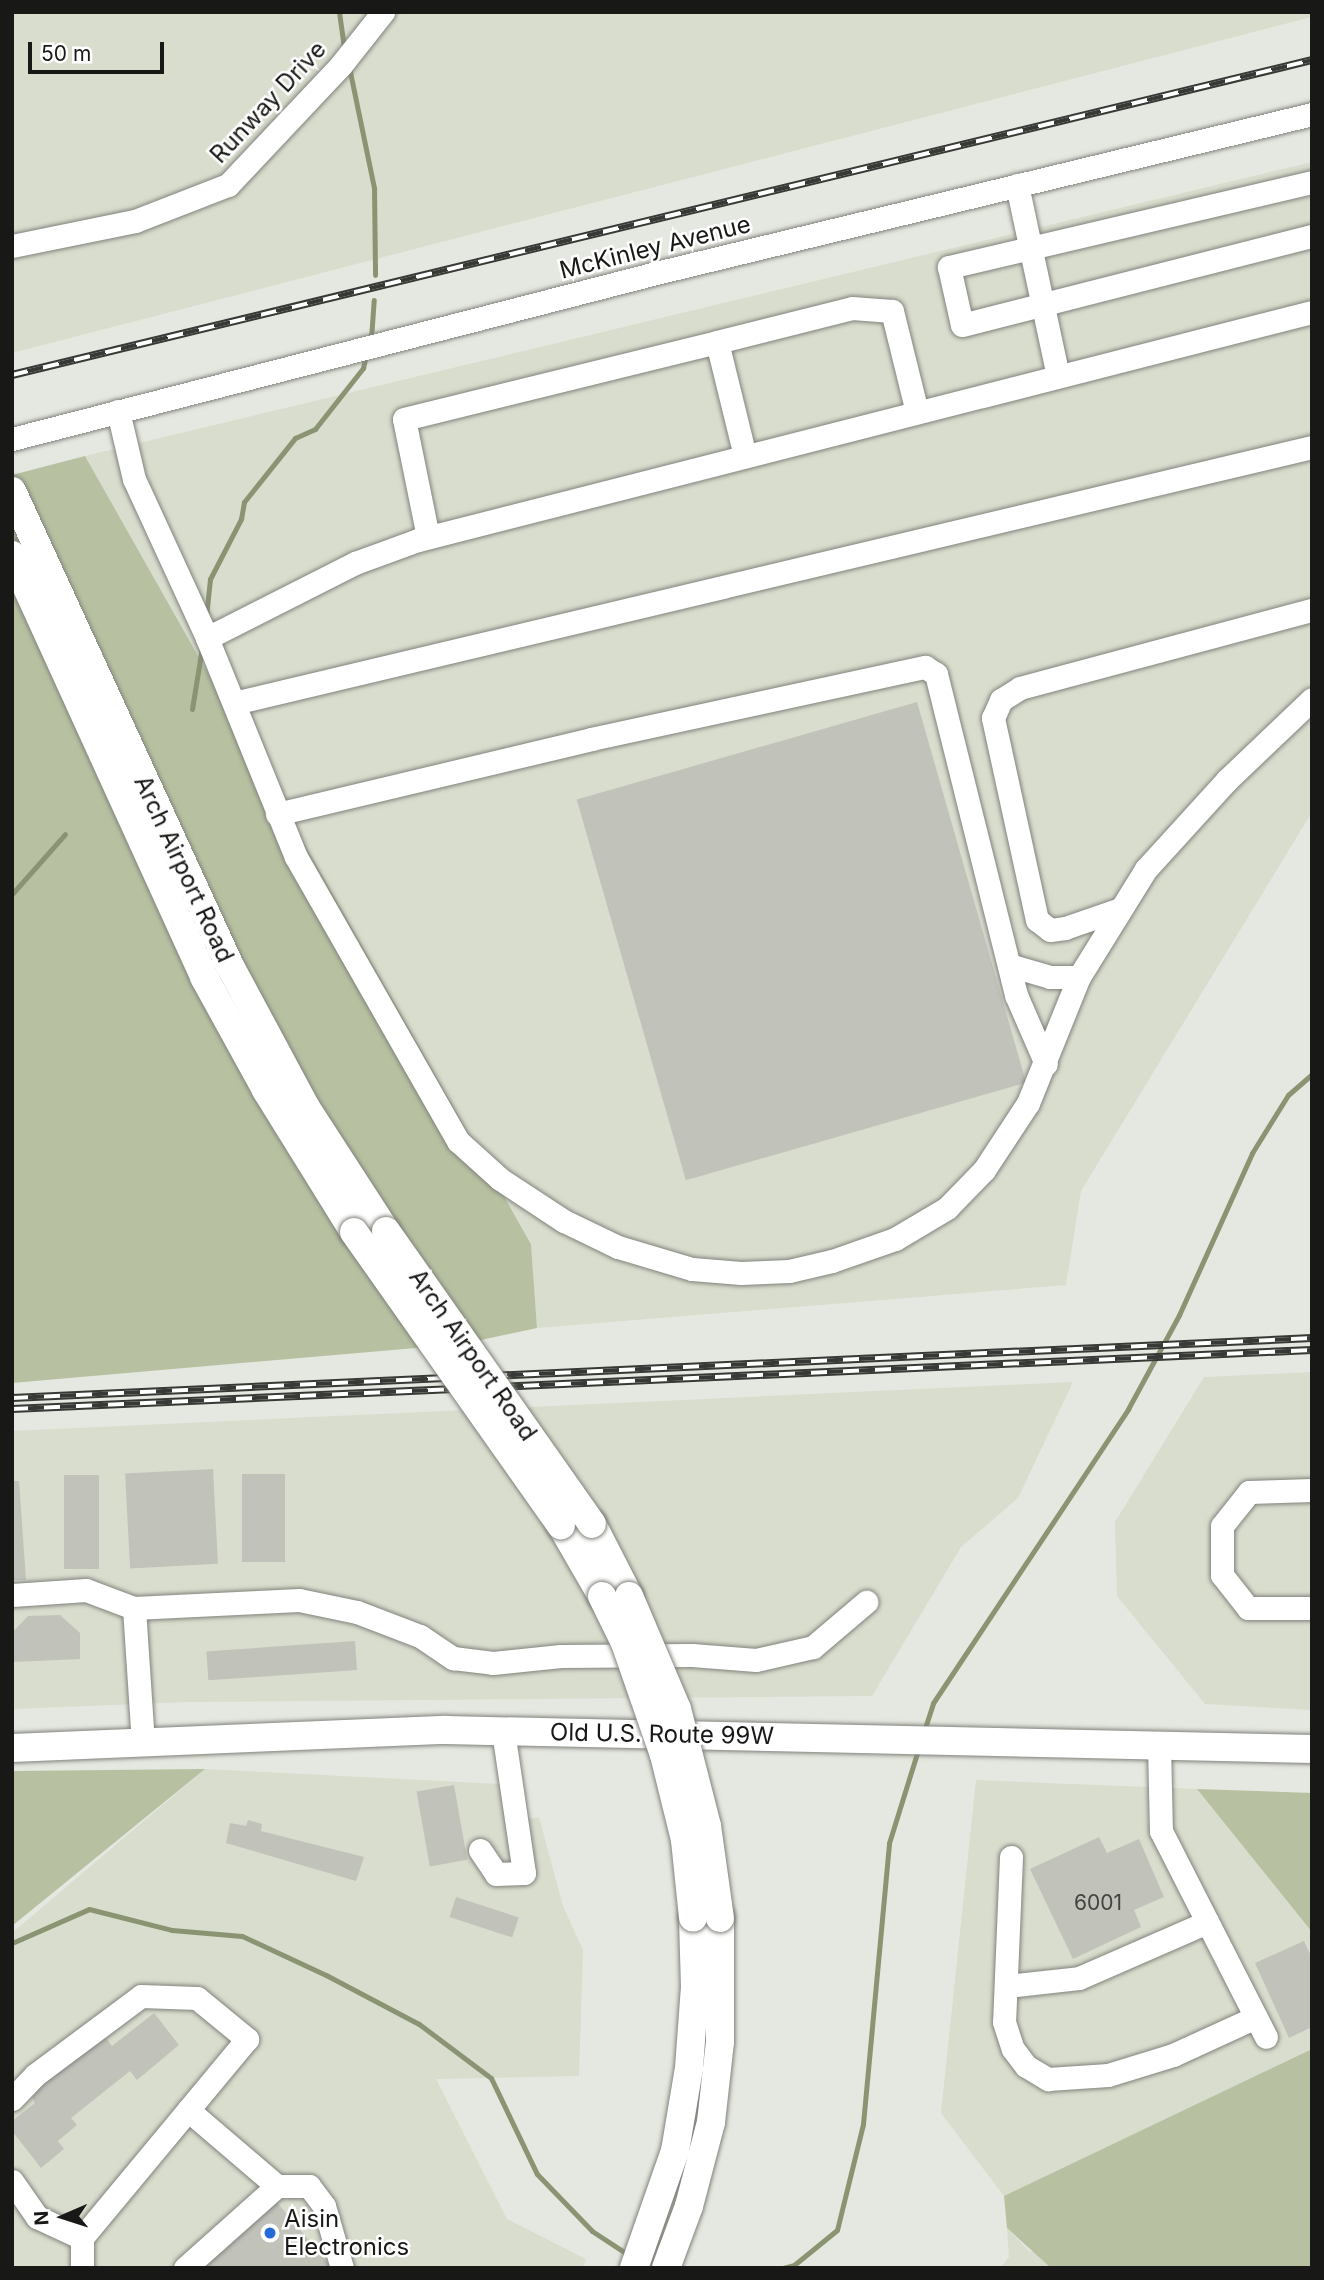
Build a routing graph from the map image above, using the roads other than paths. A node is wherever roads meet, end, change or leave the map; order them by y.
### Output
1 (382, 13) edge
2 (1312, 114) edge
3 (1312, 182) edge
4 (1017, 185) junction
5 (1312, 236) edge
6 (12, 246) edge
7 (1031, 248) junction
8 (1043, 304) junction
9 (1311, 316) edge
10 (717, 342) junction
11 (1058, 376) junction
12 (118, 411) junction
13 (917, 412) junction
14 (12, 439) edge
15 (1312, 447) edge
16 (745, 456) junction
17 (12, 491) edge
18 (428, 537) junction
19 (12, 555) edge
20 (1312, 610) edge
21 (206, 638) junction
22 (1312, 699) edge
23 (234, 703) junction
24 (277, 814) junction
25 (1117, 910) junction
26 (1009, 965) junction
27 (1079, 976) junction
28 (1046, 1064) junction
29 (1312, 1489) edge
30 (12, 1595) edge
31 (615, 1596) junction
32 (866, 1602) dead end
33 (134, 1608) junction
34 (1312, 1608) edge
35 (503, 1731) junction
36 (143, 1742) junction
37 (1158, 1745) junction
38 (12, 1748) edge
39 (1312, 1749) edge
40 (480, 1850) dead end
41 (1011, 1857) dead end
42 (706, 1918) junction
43 (1207, 1922) junction
44 (1007, 1986) junction
45 (1256, 2017) junction
46 (1266, 2037) dead end
47 (12, 2099) edge
48 (188, 2110) junction
49 (12, 2181) edge
50 (277, 2186) junction
51 (82, 2238) junction
52 (82, 2268) edge
53 (185, 2268) edge
54 (342, 2268) edge
55 (634, 2268) edge
56 (666, 2268) edge

1 - 6 street, Runway Drive
2 - 4 street, McKinley Avenue
3 - 7 street
4 - 7 street
4 - 12 street, McKinley Avenue
5 - 8 street
7 - 8 street
7 - 8 street
8 - 11 street
9 - 11 street
10 - 13 street
10 - 16 street
10 - 18 street
11 - 13 street
12 - 14 street, McKinley Avenue
12 - 21 street
13 - 16 street
15 - 23 street
16 - 18 street
17 - 31 main road, Arch Airport Road, bridge
18 - 21 street
19 - 31 main road, Arch Airport Road, bridge
20 - 25 street
21 - 23 street
22 - 25 street
23 - 24 street
24 - 26 street
24 - 28 street
25 - 27 street
26 - 27 street
26 - 28 street
27 - 28 street
29 - 34 street
30 - 33 street
31 - 42 main road, Arch Airport Road, bridge
32 - 33 street
33 - 36 street
35 - 36 main road, Old U.S. Route 99W
35 - 37 main road, Old U.S. Route 99W
35 - 40 street
36 - 38 main road, Old U.S. Route 99W
37 - 39 main road, Old U.S. Route 99W
37 - 43 street
41 - 44 street
42 - 55 main road, Arch Airport Road
42 - 56 main road, Arch Airport Road
43 - 44 street
43 - 45 street
44 - 45 street
45 - 46 street
47 - 48 street
48 - 50 street
48 - 51 street
49 - 51 street
50 - 53 street
50 - 54 street
51 - 52 street

